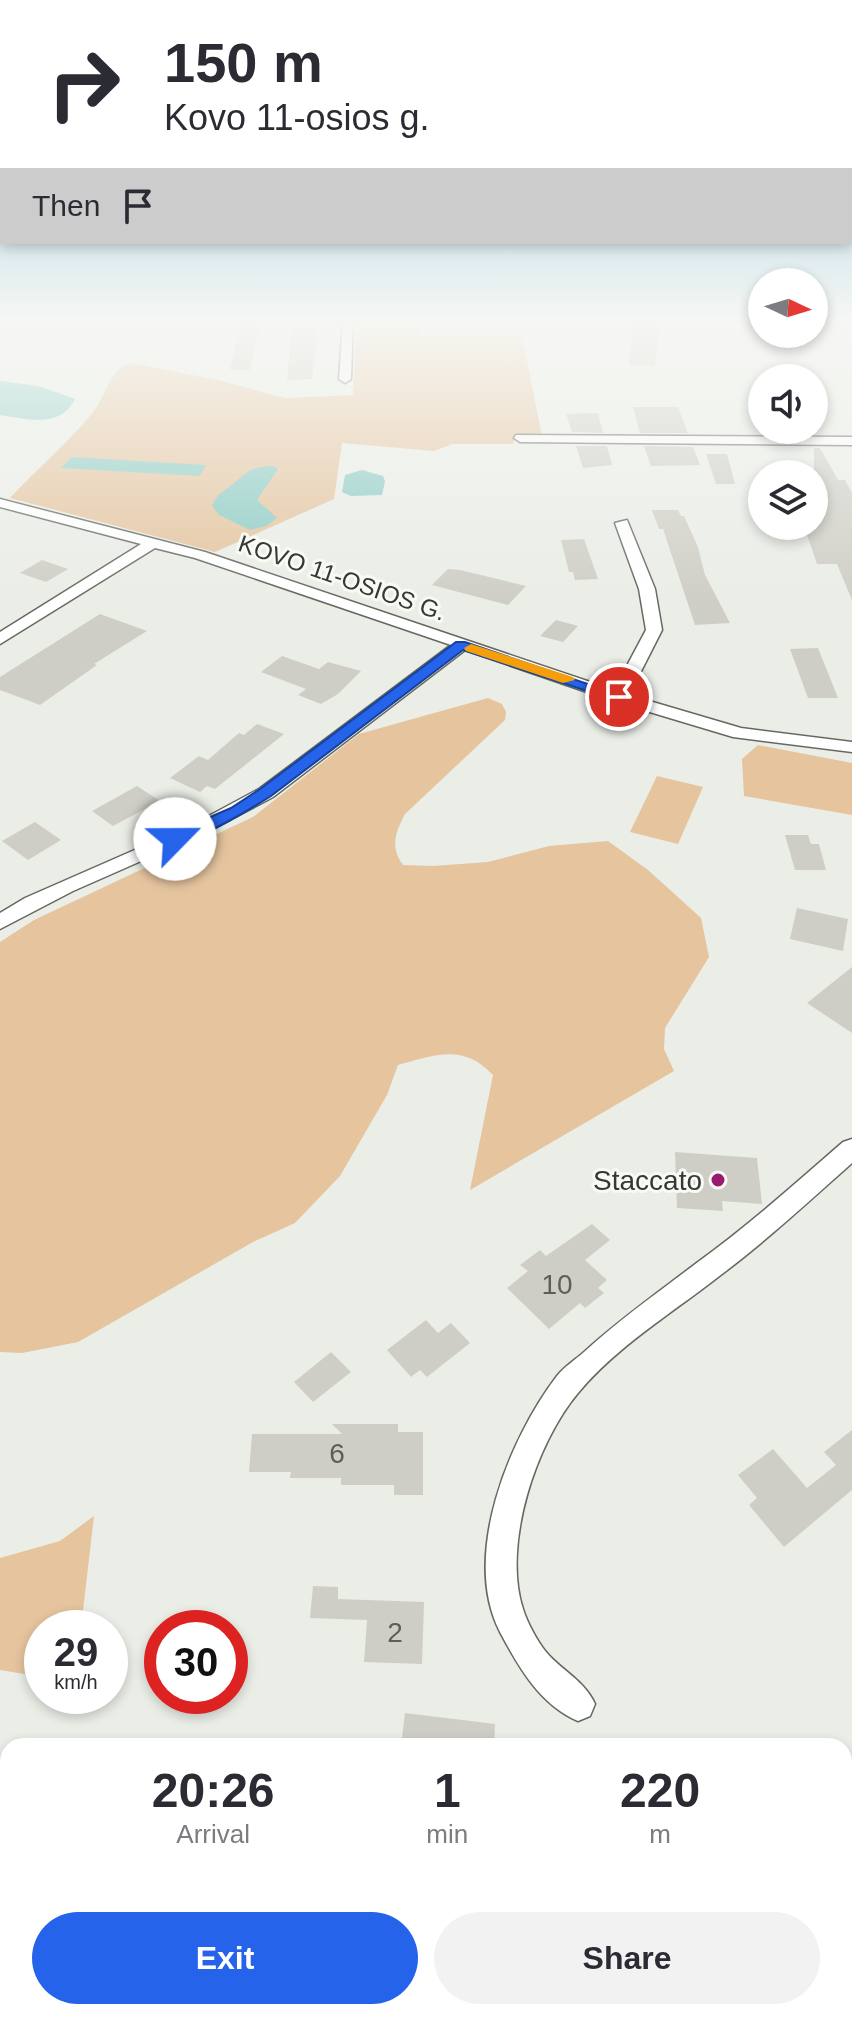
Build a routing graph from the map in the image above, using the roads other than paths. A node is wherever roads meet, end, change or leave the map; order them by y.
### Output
1 (520, 438) dead end
2 (852, 441) edge
3 (0, 503) edge
4 (622, 523) dead end
5 (153, 543) junction
6 (0, 639) edge
7 (461, 645) junction
8 (619, 697) junction
9 (852, 747) edge
10 (0, 922) edge
11 (852, 1149) edge
12 (578, 1704) dead end

1 - 2 street
3 - 5 street, KOVO 11-OSIOS G.
4 - 8 street
5 - 6 street
5 - 7 street, KOVO 11-OSIOS G.
7 - 8 street, KOVO 11-OSIOS G.
7 - 10 street
8 - 9 street, KOVO 11-OSIOS G.
11 - 12 street

